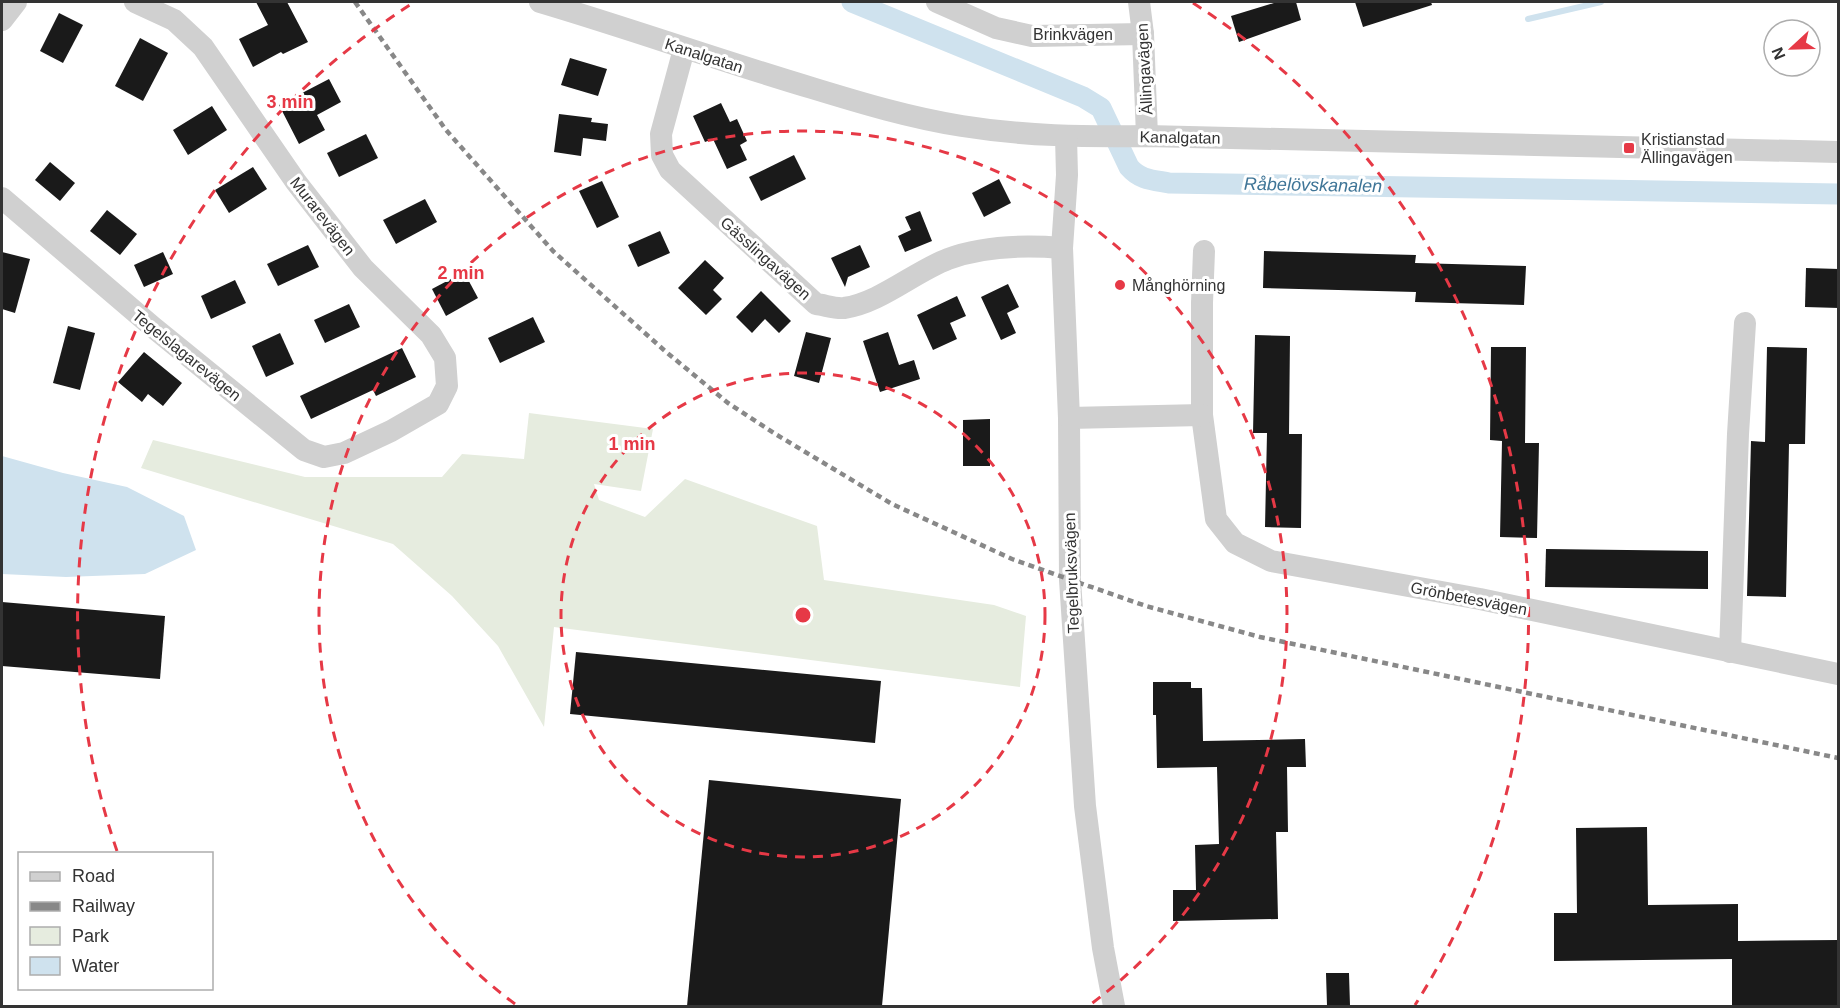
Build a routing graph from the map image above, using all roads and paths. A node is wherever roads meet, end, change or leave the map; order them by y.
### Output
1 (16, 2) edge
2 (135, 2) edge
3 (540, 2) edge
4 (937, 2) edge
5 (1139, 2) edge
6 (2, 20) edge
7 (1143, 34) junction
8 (684, 49) junction
9 (1136, 136) junction
10 (1066, 137) junction
11 (1839, 152) edge
12 (2, 198) edge
13 (1062, 248) junction
14 (1204, 251) dead end
15 (1745, 322) dead end
16 (1202, 415) junction
17 (1069, 418) junction
18 (391, 431) joint
19 (1731, 652) junction
20 (1839, 674) edge
21 (1114, 1006) edge

1 - 6 street
2 - 18 street, Murarevägen
3 - 8 street, Kanalgatan
4 - 7 street, Brinkvägen
5 - 7 street, Ällingavägen
7 - 9 street, Ällingavägen
8 - 10 street, Kanalgatan
8 - 13 street, Gässlingavägen
9 - 10 street, Kanalgatan
9 - 11 street, Kanalgatan
10 - 13 street, Tegelbruksvägen
12 - 18 street, Tegelslagarevägen
13 - 17 street, Tegelbruksvägen
14 - 16 street, Grönbetesvägen
15 - 19 street
16 - 17 street
16 - 19 street, Grönbetesvägen
17 - 21 street, Tegelbruksvägen
19 - 20 street, Grönbetesvägen

